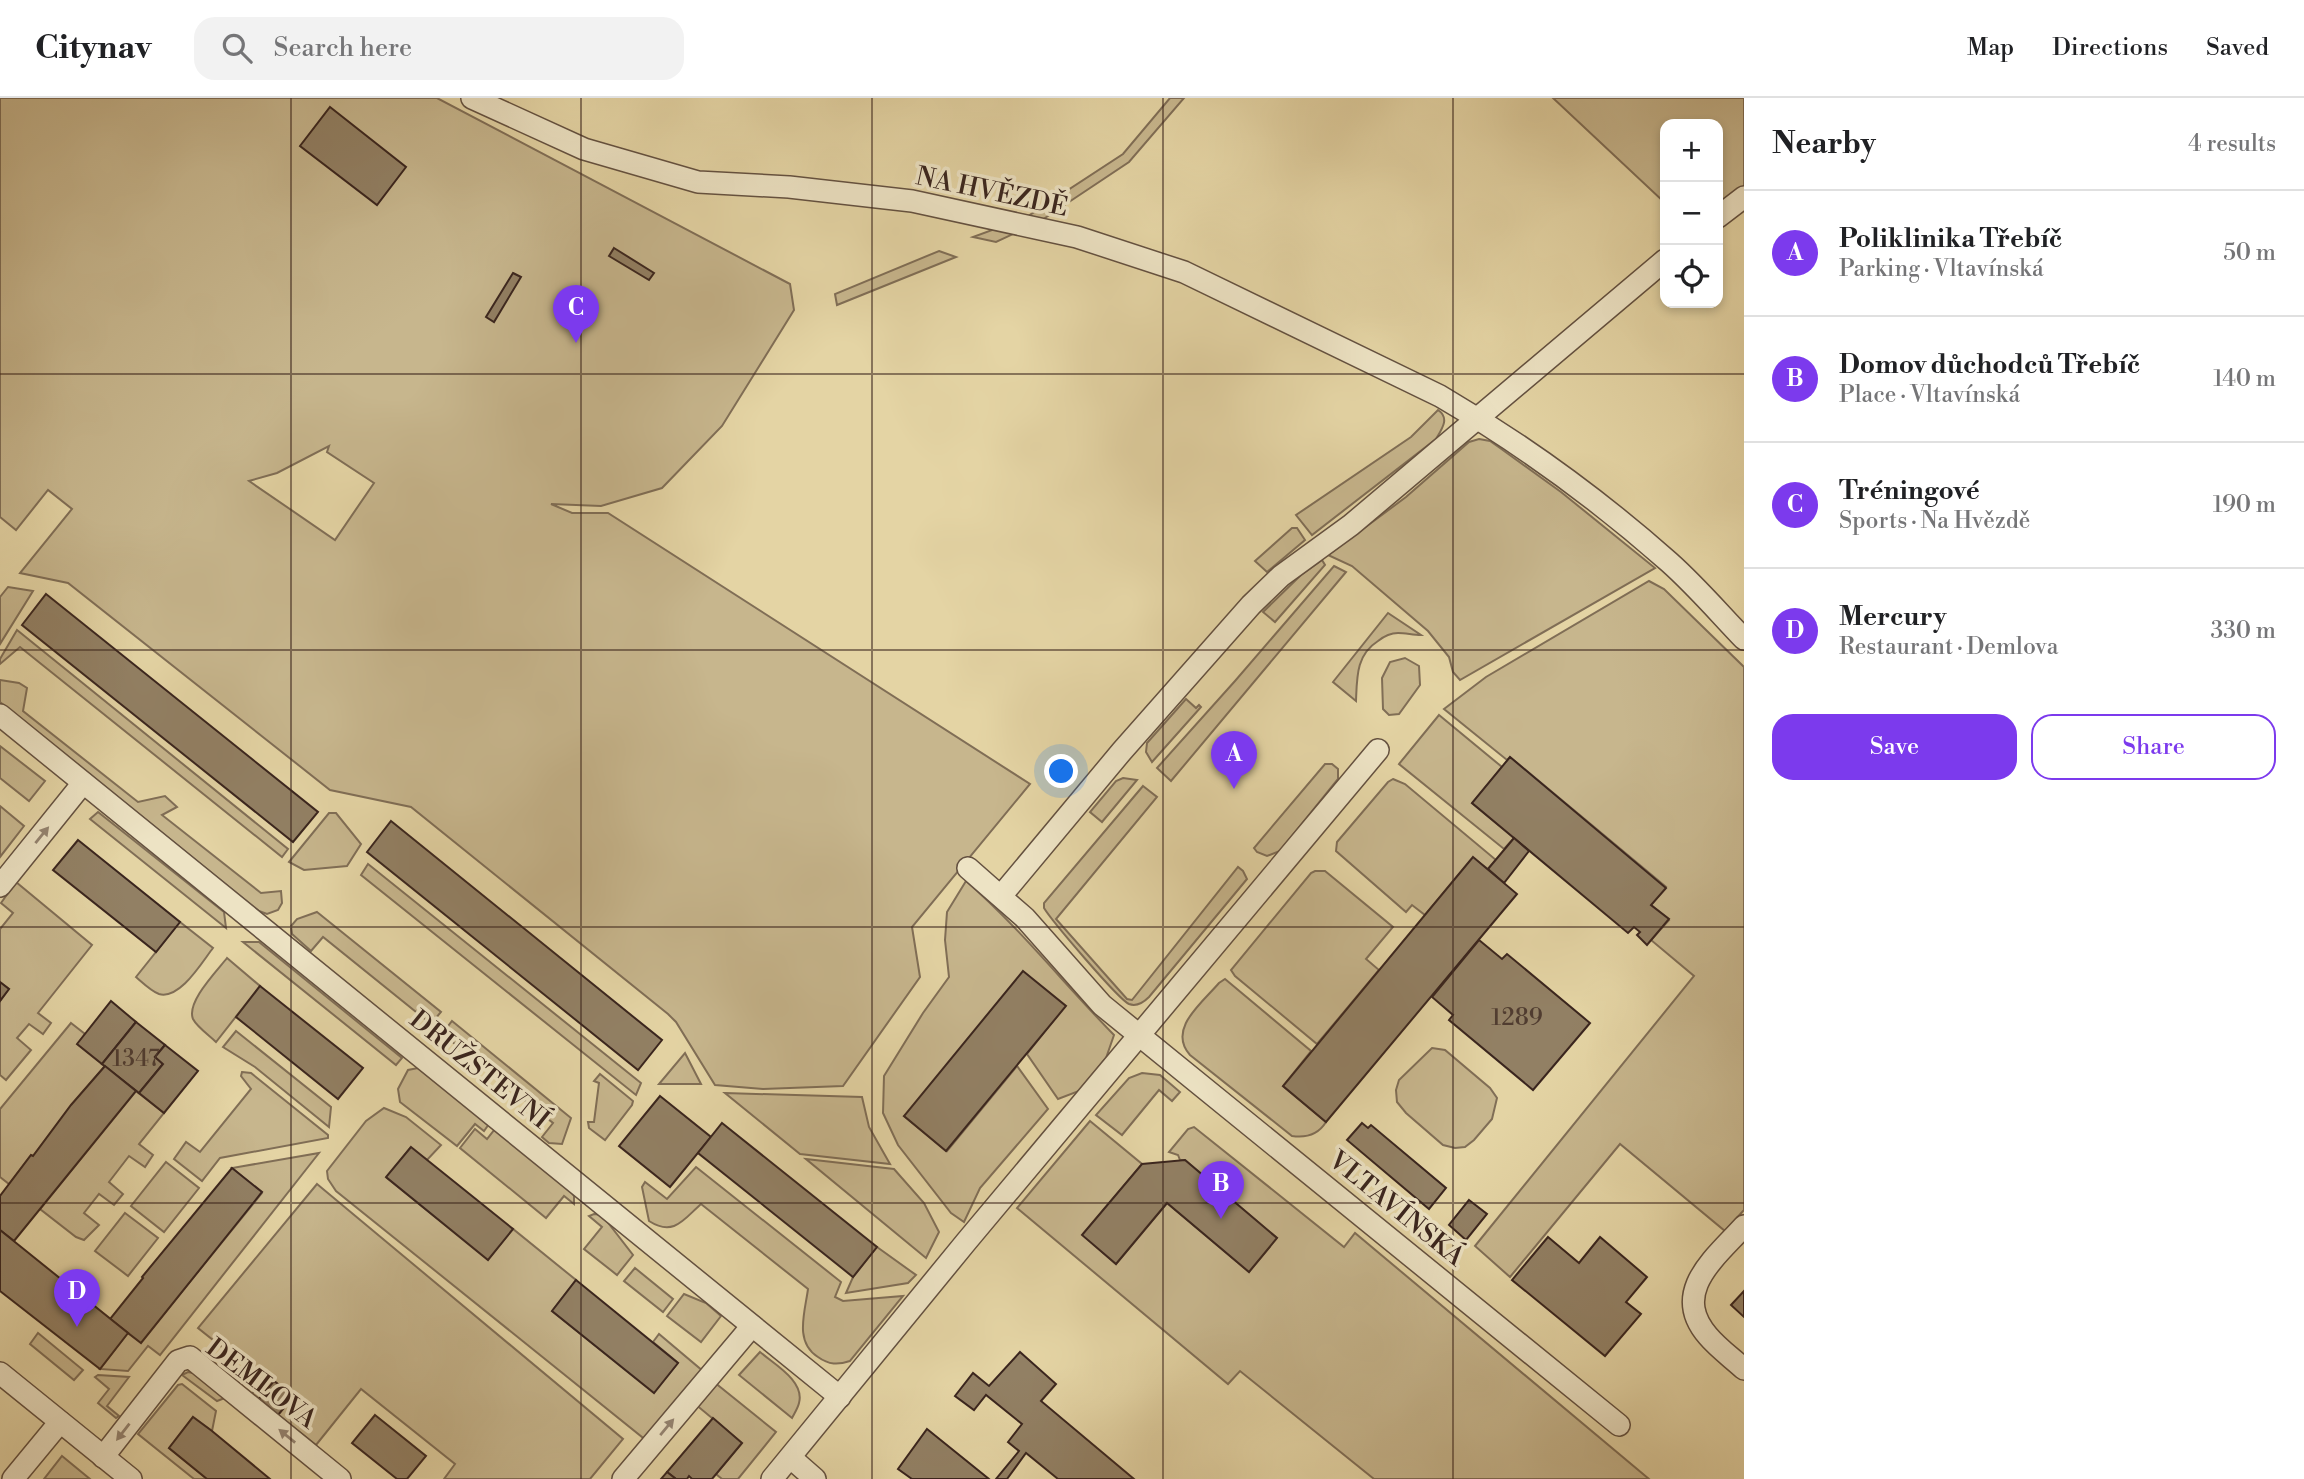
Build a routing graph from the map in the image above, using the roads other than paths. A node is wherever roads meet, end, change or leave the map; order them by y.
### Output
1 (472, 98) edge
2 (1741, 203) edge
3 (1723, 214) edge
4 (1660, 264) edge
5 (1478, 418) junction
6 (1744, 639) edge
7 (0, 715) edge
8 (1378, 750) dead end
9 (83, 783) junction
10 (968, 868) dead end
11 (0, 886) edge
12 (1001, 896) junction
13 (1139, 1035) junction
14 (1744, 1226) edge
15 (752, 1326) junction
16 (1744, 1369) edge
17 (0, 1373) edge
18 (840, 1397) junction
19 (60, 1422) junction
20 (1619, 1424) dead end
21 (103, 1457) junction
22 (791, 1458) junction
23 (13, 1479) edge
24 (131, 1479) edge
25 (340, 1479) edge
26 (622, 1479) edge
27 (772, 1479) edge
28 (815, 1479) edge

1 - 5 street, NA HVĚZDĚ
2 - 3 street
4 - 5 street
5 - 6 street, NA HVĚZDĚ
5 - 12 street
7 - 9 street, DRUŽSTEVNÍ
8 - 13 street
11 -> 9 street
9 - 15 street, DRUŽSTEVNÍ
10 - 12 street, VLTAVÍNSKÁ
12 - 13 street, VLTAVÍNSKÁ
13 - 18 street
13 - 20 street, VLTAVÍNSKÁ
14 - 16 street
15 - 18 street, DRUŽSTEVNÍ
26 -> 15 street
17 - 19 street
18 - 22 street
19 - 21 street
19 - 23 street
21 - 24 street
25 -> 21 street, DEMLOVA
22 - 27 street
22 - 28 street

